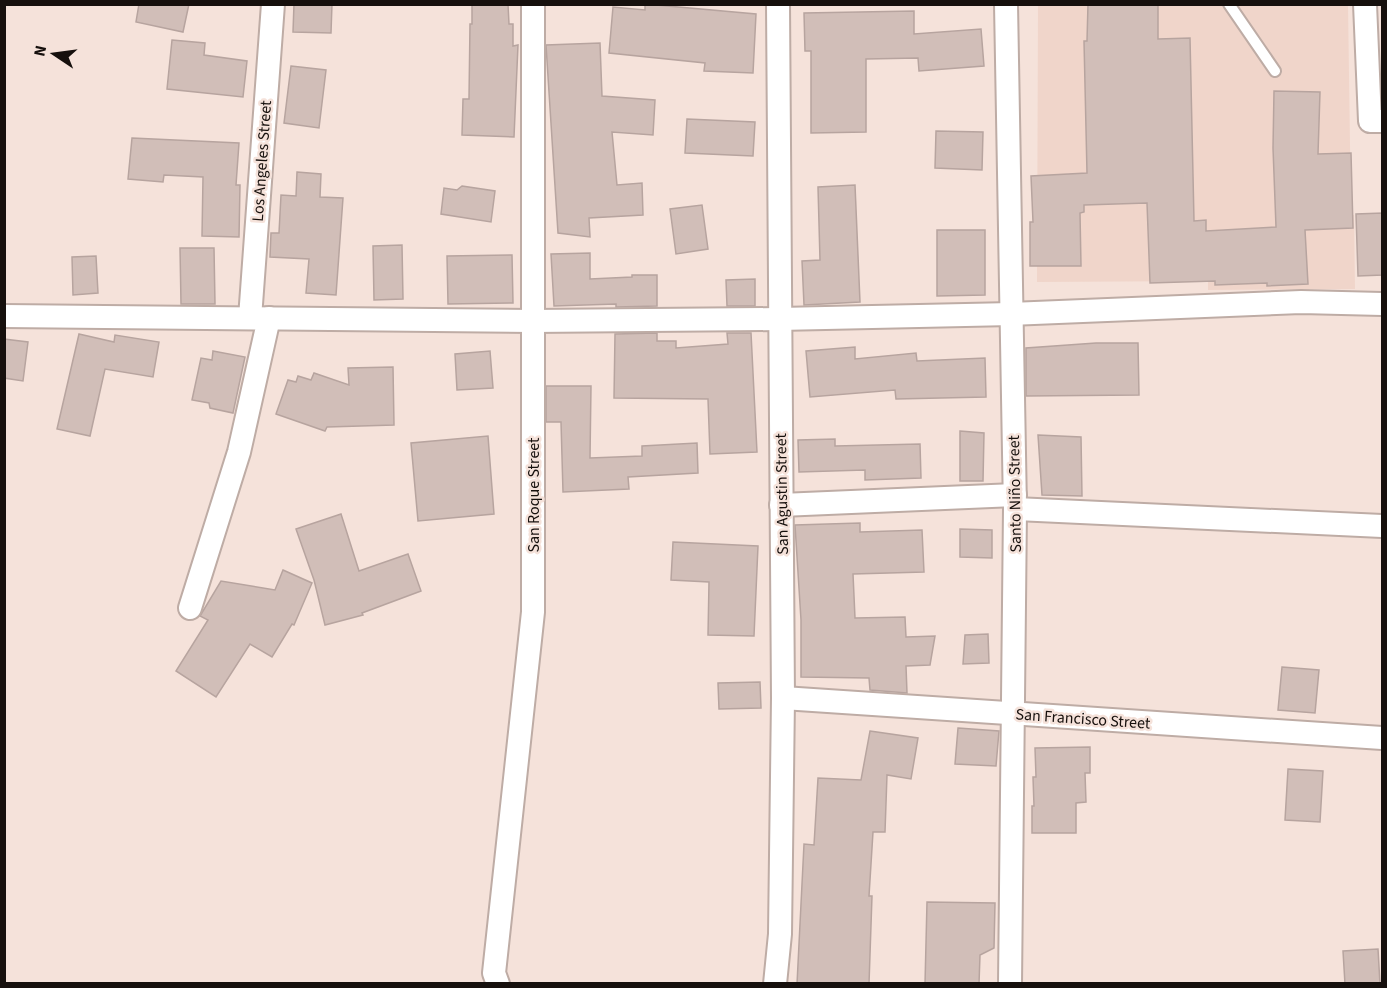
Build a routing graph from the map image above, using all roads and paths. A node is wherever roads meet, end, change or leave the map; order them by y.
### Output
1 (273, 4) edge
2 (533, 4) edge
3 (778, 4) edge
4 (1006, 4) edge
5 (1229, 4) edge
6 (1365, 4) edge
7 (1275, 71) dead end
8 (1383, 121) edge
9 (1383, 304) edge
10 (1012, 314) junction
11 (4, 316) edge
12 (259, 318) junction
13 (779, 319) junction
14 (532, 321) junction
15 (1015, 502) junction
16 (781, 505) junction
17 (1383, 526) edge
18 (190, 608) dead end
19 (783, 698) junction
20 (1014, 714) junction
21 (1383, 738) edge
22 (498, 984) edge
23 (775, 984) edge
24 (1010, 984) edge

1 - 12 street, Los Angeles Street
2 - 14 street, San Roque Street
3 - 13 street, San Agustin Street
4 - 10 street, Santo Niño Street
5 - 7 lane
6 - 8 street
9 - 10 street
10 - 13 street
10 - 15 street, Santo Niño Street
11 - 12 street
12 - 14 street
12 - 18 street, Los Angeles Street
13 - 14 street
13 - 16 street, San Agustin Street
14 - 22 street, San Roque Street
15 - 16 street
15 - 17 street
15 - 20 street, Santo Niño Street
16 - 19 street, San Agustin Street
19 - 20 street, San Francisco Street
19 - 23 street, San Agustin Street
20 - 21 street, San Francisco Street
20 - 24 street, Santo Niño Street

